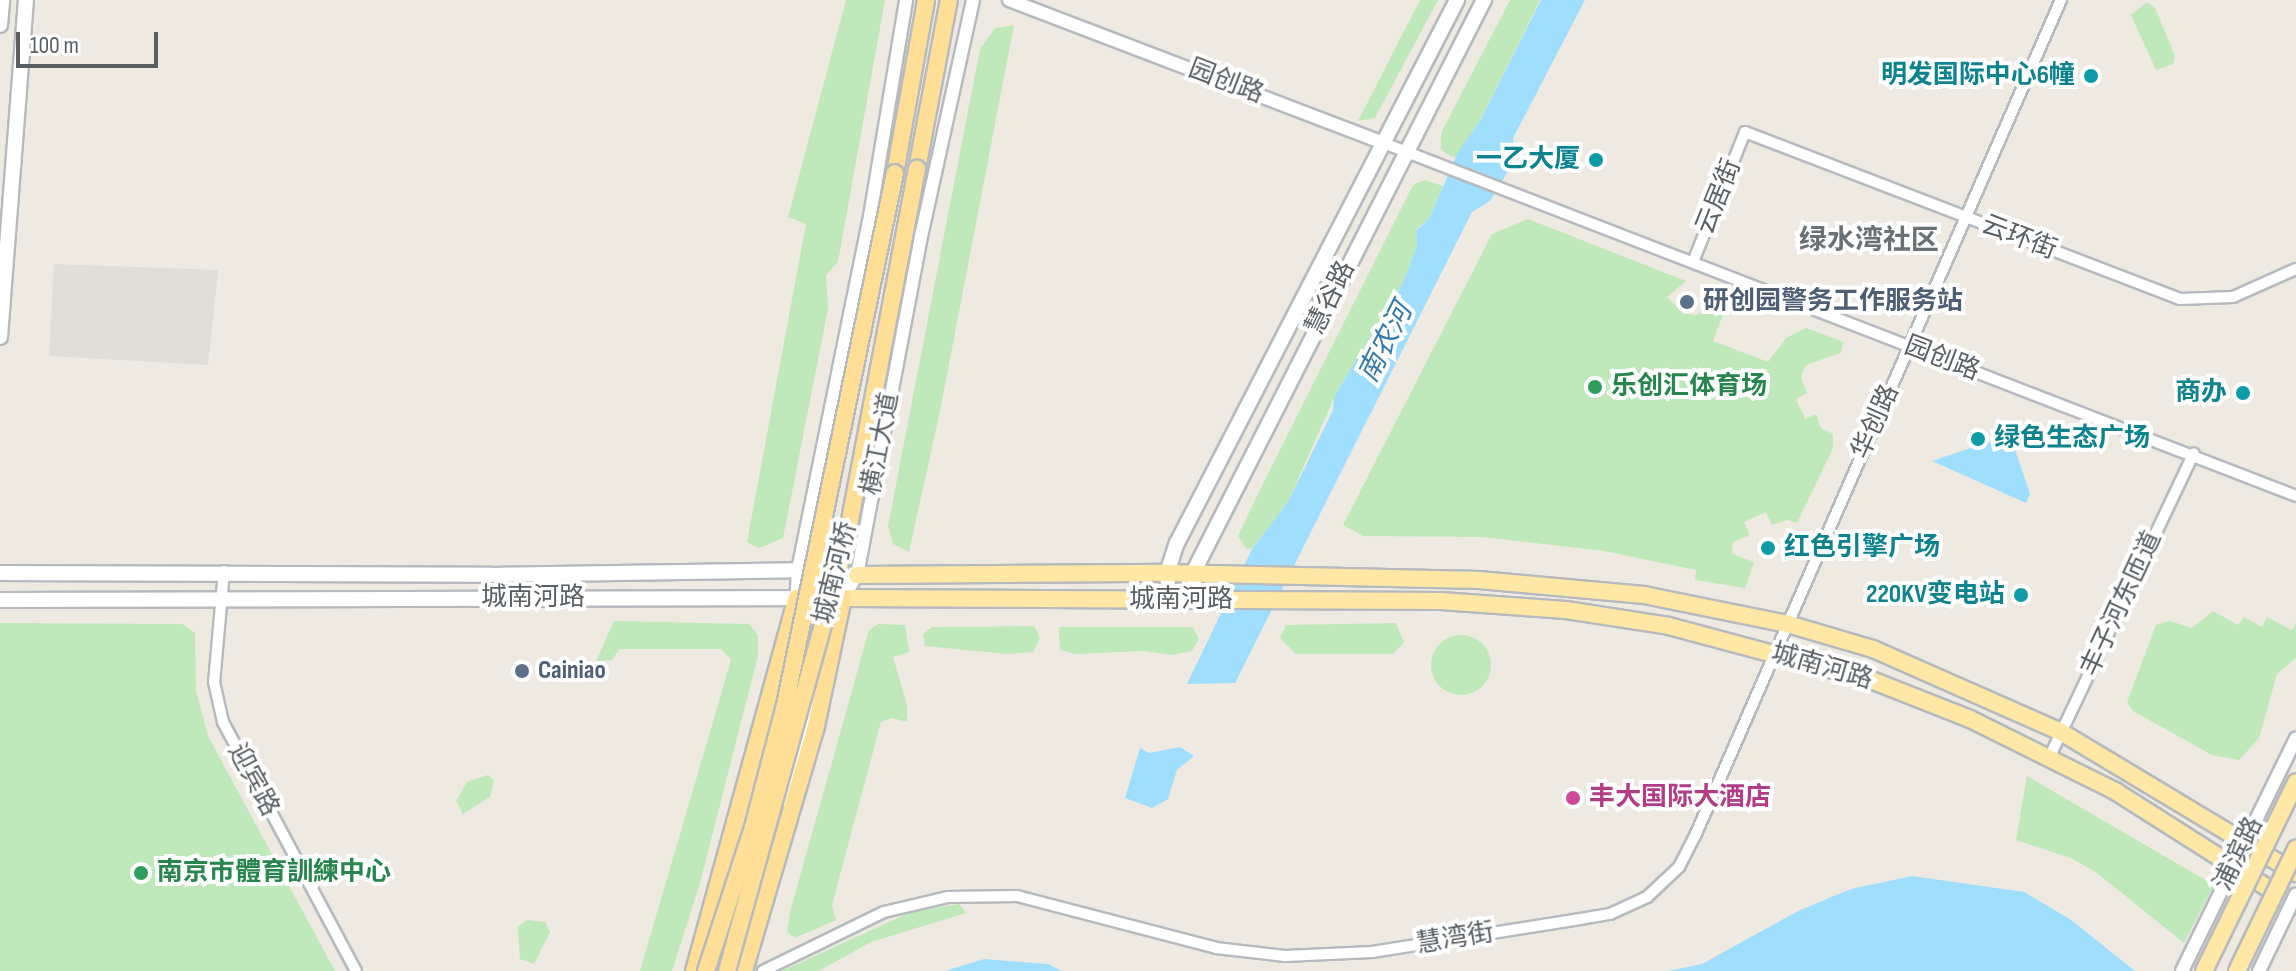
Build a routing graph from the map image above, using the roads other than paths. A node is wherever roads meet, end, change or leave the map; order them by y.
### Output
1 (2, 0) edge
2 (26, 0) edge
3 (906, 0) edge
4 (926, 0) edge
5 (949, 0) edge
6 (973, 0) edge
7 (1009, 0) edge
8 (1457, 0) edge
9 (1484, 0) edge
10 (2061, 0) edge
11 (0, 25) edge
12 (1745, 132) joint
13 (1381, 142) junction
14 (1405, 151) junction
15 (1964, 217) junction
16 (1693, 262) junction
17 (2296, 269) edge
18 (0, 337) edge
19 (1909, 347) junction
20 (2194, 453) junction
21 (2296, 496) edge
22 (798, 570) junction
23 (224, 571) junction
24 (0, 573) edge
25 (1167, 573) junction
26 (1193, 573) junction
27 (857, 575) junction
28 (797, 598) junction
29 (843, 598) junction
30 (221, 599) junction
31 (0, 600) edge
32 (1169, 600) junction
33 (1195, 600) junction
34 (1788, 624) junction
35 (1772, 652) junction
36 (2061, 732) junction
37 (2296, 738) edge
38 (2050, 756) junction
39 (2296, 782) edge
40 (2296, 849) edge
41 (2296, 873) edge
42 (2296, 894) edge
43 (2296, 906) edge
44 (356, 971) edge
45 (694, 971) edge
46 (703, 971) edge
47 (727, 971) edge
48 (736, 971) edge
49 (744, 971) edge
50 (763, 971) edge
51 (2182, 971) edge
52 (2204, 971) edge
53 (2237, 971) edge
54 (2259, 971) edge

1 - 11 main road
2 - 18 main road
3 - 22 street
4 - 46 highway, 城南河桥, bridge
5 - 47 highway, 城南河桥, bridge
6 - 27 street, 横江大道
7 - 13 street, 园创路
8 - 13 main road, 慧谷路
9 - 14 main road, 慧谷路
10 - 15 street, 华创路
12 - 15 street, 云环街
12 - 16 street, 云居街
13 - 14 street, 园创路
13 - 25 main road, 慧谷路
14 - 16 street, 园创路
14 - 26 main road, 慧谷路
15 - 17 street, 云环街
15 - 19 street, 华创路
16 - 19 street, 园创路
19 - 20 street, 园创路
19 - 34 street, 华创路
20 - 21 street, 园创路
20 - 36 street, 丰子河东匝道
22 - 23 main road, 城南河路
22 - 27 main road, 城南河路
22 - 28 street
23 - 24 main road, 城南河路
23 - 30 street, 迎宾路
25 - 26 main road, 城南河路
25 - 27 main road, 城南河路
25 - 32 main road, 慧谷路
26 - 33 main road
26 - 34 main road, 城南河路
27 - 29 street, 横江大道
28 - 29 main road, 城南河路
28 - 30 main road, 城南河路
28 - 45 highway
28 - 46 street
29 - 32 main road, 城南河路
29 - 48 street, 横江大道
29 - 49 highway
30 - 31 main road, 城南河路
30 - 44 street, 迎宾路
32 - 33 main road, 城南河路
33 - 35 main road, 城南河路
34 - 35 street, 华创路
34 - 36 main road, 城南河路
35 - 38 main road, 城南河路
35 - 50 street, 慧湾街
36 - 38 street, 丰子河东匝道
36 - 41 main road, 城南河路
37 - 51 street, 浦滨路, bridge
38 - 43 main road, 城南河路
39 - 52 main road, 浦滨路, bridge
40 - 53 main road, 浦滨路, bridge
42 - 54 street, bridge

